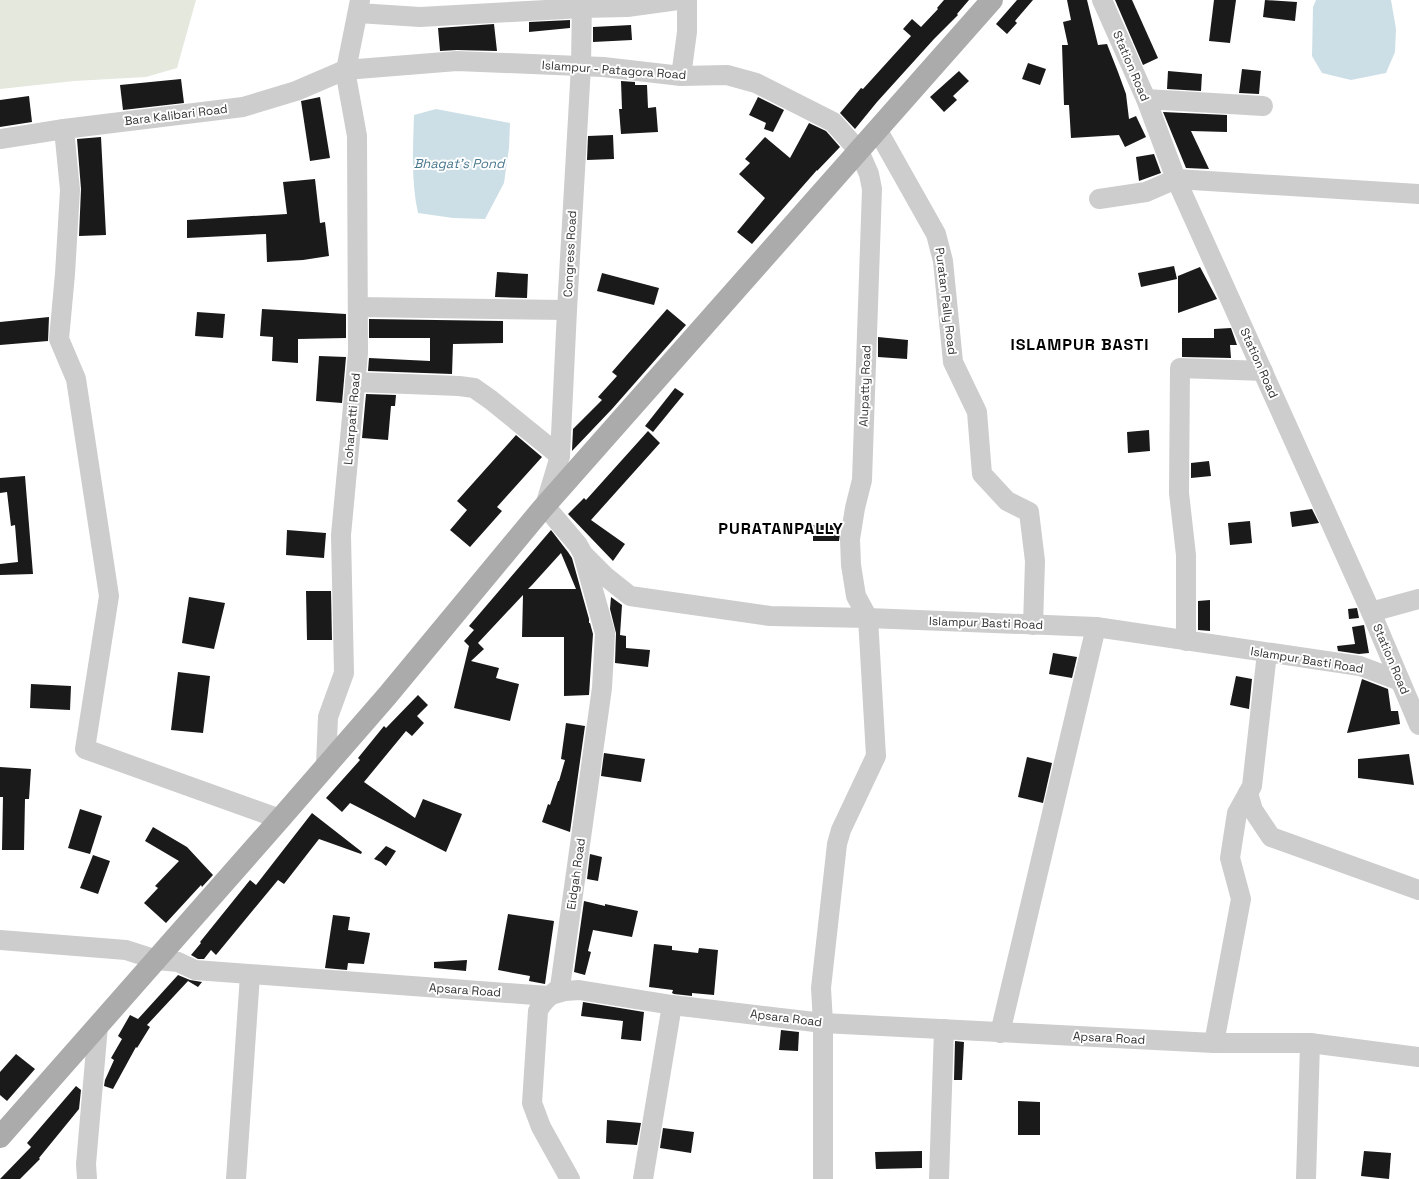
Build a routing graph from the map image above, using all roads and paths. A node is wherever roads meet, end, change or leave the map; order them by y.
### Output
1 (678, 0) edge
2 (686, 0) edge
3 (992, 0) edge
4 (1102, 0) edge
5 (582, 4) edge
6 (627, 4) edge
7 (502, 6) edge
8 (359, 7) edge
9 (581, 66) junction
10 (346, 70) junction
11 (681, 76) junction
12 (1146, 99) junction
13 (1263, 106) dead end
14 (64, 129) junction
15 (878, 131) junction
16 (0, 139) edge
17 (859, 151) junction
18 (1176, 179) junction
19 (1419, 194) edge
20 (1098, 199) dead end
21 (358, 307) junction
22 (567, 310) junction
23 (1263, 371) junction
24 (355, 382) junction
25 (560, 456) junction
26 (545, 506) junction
27 (583, 554) junction
28 (1419, 599) edge
29 (1371, 612) junction
30 (868, 618) junction
31 (1032, 625) junction
32 (1096, 627) junction
33 (1186, 641) junction
34 (1267, 653) junction
35 (1400, 681) junction
36 (1419, 726) edge
37 (326, 765) junction
38 (1248, 793) junction
39 (280, 819) junction
40 (1419, 890) edge
41 (0, 940) edge
42 (157, 960) junction
43 (250, 975) junction
44 (548, 996) junction
45 (672, 1005) junction
46 (823, 1023) junction
47 (98, 1026) junction
48 (944, 1029) junction
49 (1000, 1032) junction
50 (1214, 1043) junction
51 (1310, 1043) junction
52 (1418, 1051) edge
53 (0, 1137) edge
54 (87, 1179) edge
55 (236, 1179) edge
56 (570, 1179) edge
57 (643, 1179) edge
58 (823, 1179) edge
59 (940, 1179) edge
60 (1306, 1179) edge

1 - 6 street
2 - 11 street
3 - 15 main road
4 - 12 street, Station Road
5 - 6 street
5 - 7 street
5 - 9 street, Congress Road
7 - 8 street
8 - 10 street
9 - 10 street, Islampur - Patagora Road
9 - 11 street, Islampur - Patagora Road
9 - 22 street, Congress Road
10 - 14 street, Bara Kalibari Road
10 - 21 street, Loharpatti Road
11 - 17 street, Islampur - Patagora Road
12 - 13 street
12 - 18 street, Station Road
14 - 16 street, Bara Kalibari Road
14 - 39 street
15 - 17 main road
15 - 31 street, Puratan Pally Road
17 - 26 main road
17 - 30 street, Alupatty Road
18 - 19 street
18 - 20 street
18 - 23 street, Station Road
21 - 22 street
21 - 24 street, Loharpatti Road
22 - 25 street, Congress Road
23 - 29 street, Station Road
23 - 33 street
24 - 25 street
24 - 37 street, Loharpatti Road
25 - 26 street, Congress Road
26 - 27 street
26 - 37 main road
27 - 30 street, Islampur Basti Road
27 - 44 street, Eidgah Road
28 - 29 street
29 - 35 street, Station Road
30 - 31 street, Islampur Basti Road
30 - 46 street
31 - 32 street, Islampur Basti Road
32 - 33 street, Islampur Basti Road
32 - 49 street
33 - 34 street, Islampur Basti Road
34 - 35 street, Islampur Basti Road
34 - 38 street
35 - 36 street, Station Road
37 - 39 main road
38 - 40 street
38 - 50 street
39 - 42 main road
41 - 42 street, Apsara Road
42 - 43 street, Apsara Road
42 - 47 main road
43 - 44 street, Apsara Road
43 - 55 street
44 - 45 street, Apsara Road
44 - 56 street, Eidgah Road
45 - 46 street, Apsara Road
45 - 57 street
46 - 48 street, Apsara Road
46 - 58 street
47 - 53 main road
47 - 54 street
48 - 49 street, Apsara Road
48 - 59 street
49 - 50 street, Apsara Road
50 - 51 street, Apsara Road
51 - 52 street, Apsara Road
51 - 60 street

